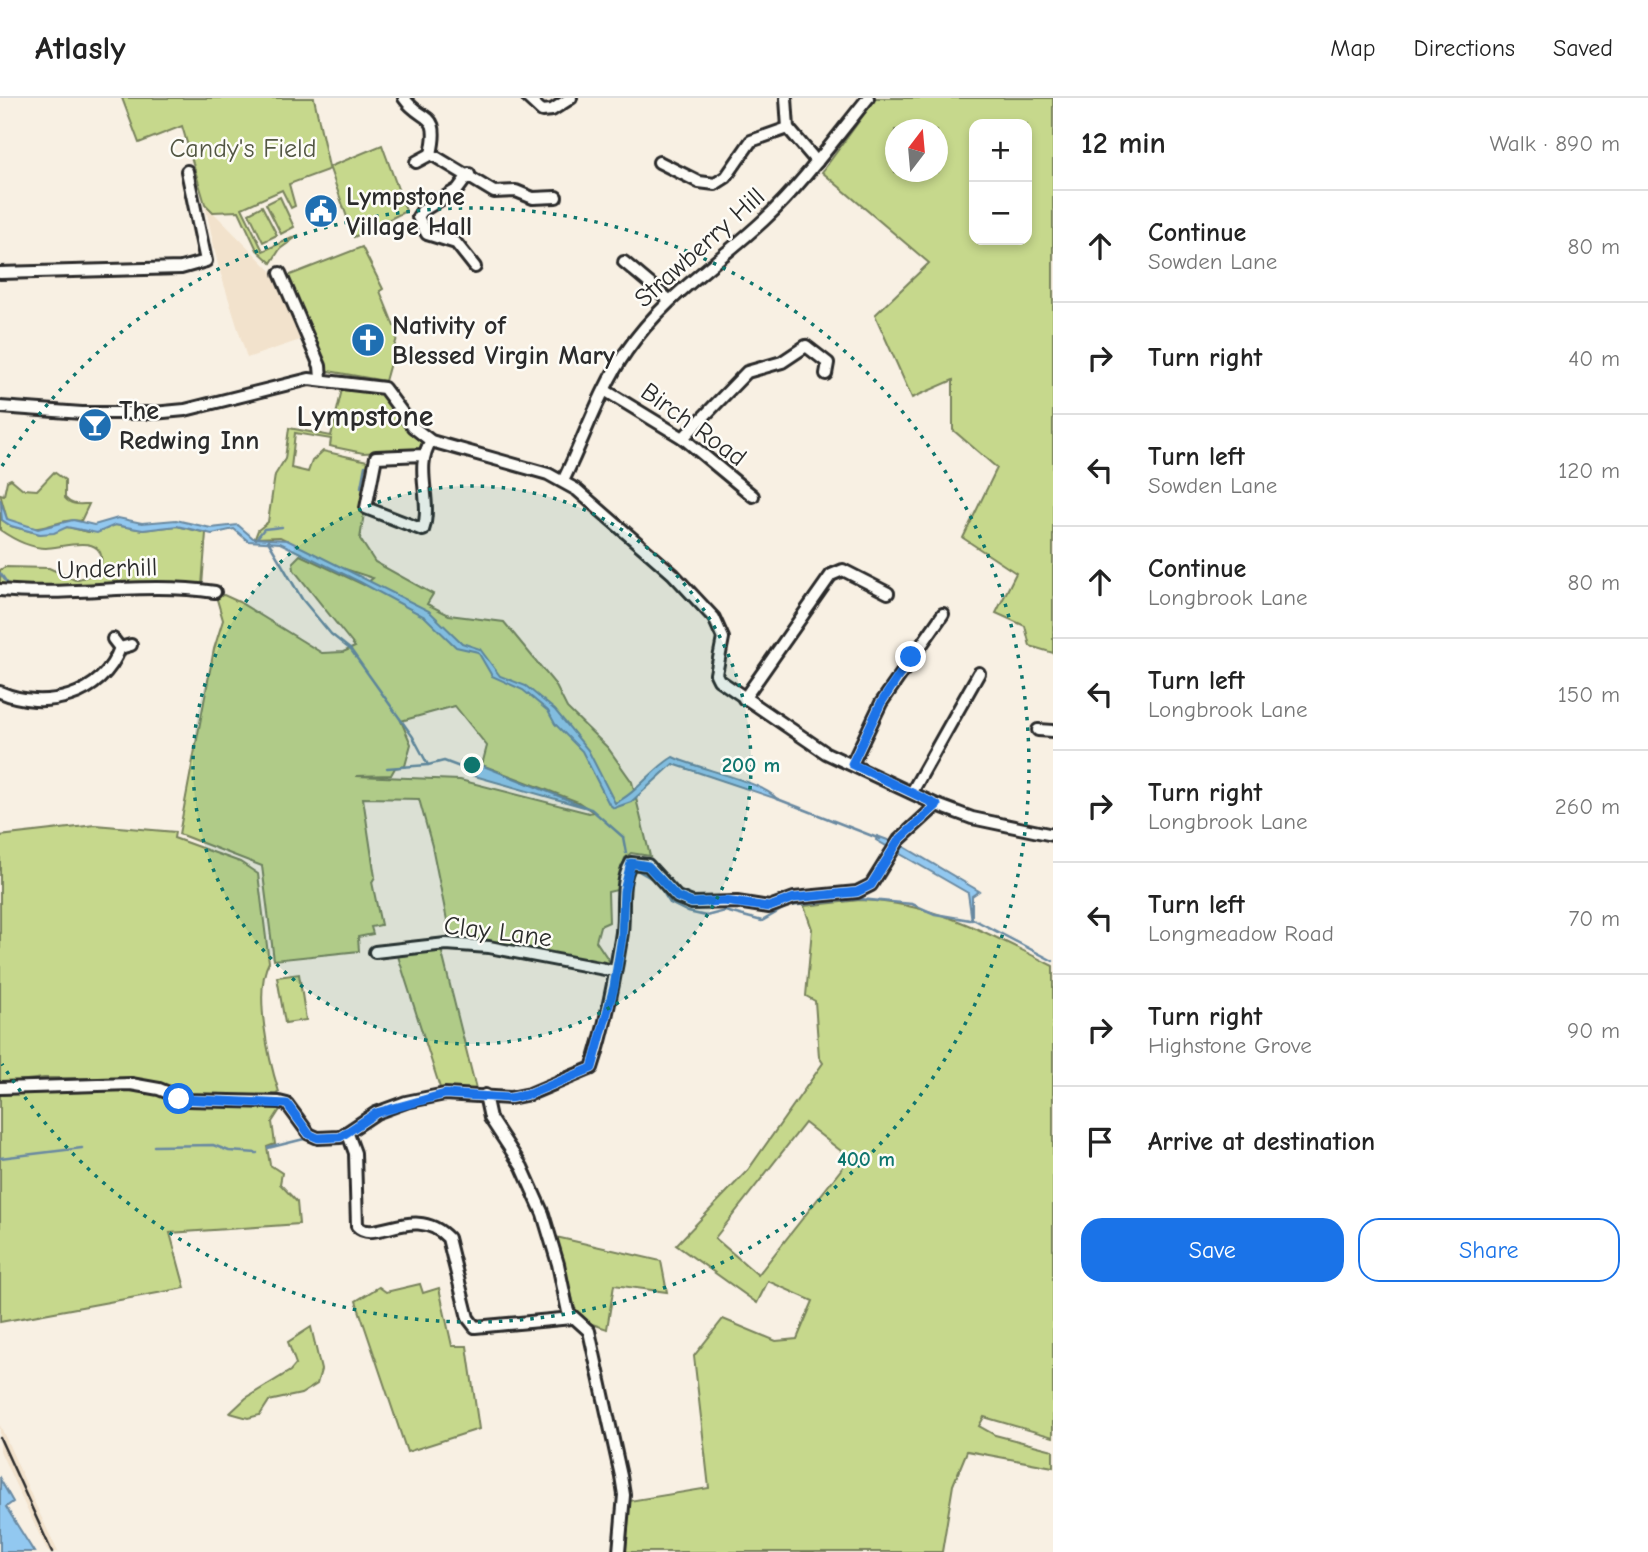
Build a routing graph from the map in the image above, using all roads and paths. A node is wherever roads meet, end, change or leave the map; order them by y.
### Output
1 (404, 98) edge
2 (528, 98) edge
3 (572, 98) edge
4 (786, 98) edge
5 (868, 98) edge
6 (788, 128) junction
7 (431, 154) junction
8 (416, 162) dead end
9 (659, 162) dead end
10 (817, 162) junction
11 (187, 171) dead end
12 (469, 174) junction
13 (556, 197) dead end
14 (624, 262) dead end
15 (475, 267) dead end
16 (0, 273) edge
17 (280, 273) dead end
18 (668, 299) junction
19 (825, 374) dead end
20 (321, 378) junction
21 (606, 391) junction
22 (0, 407) edge
23 (684, 439) junction
24 (431, 441) junction
25 (423, 455) junction
26 (564, 481) junction
27 (753, 496) dead end
28 (0, 590) edge
29 (215, 592) dead end
30 (888, 593) dead end
31 (943, 614) dead end
32 (121, 644) dead end
33 (979, 673) dead end
34 (0, 692) edge
35 (744, 699) junction
36 (1038, 730) dead end
37 (1053, 732) edge
38 (852, 764) junction
39 (912, 792) junction
40 (937, 805) junction
41 (1053, 835) edge
42 (375, 952) dead end
43 (615, 971) junction
44 (0, 1088) edge
45 (485, 1095) junction
46 (348, 1134) junction
47 (572, 1318) junction
48 (619, 1552) edge

1 - 7 street
2 - 3 street
4 - 6 street
5 - 10 street, Strawberry Hill
6 - 9 street
6 - 10 street
7 - 8 street
7 - 12 street
10 - 18 street, Strawberry Hill
11 - 16 street
12 - 13 street
12 - 15 street
14 - 18 street
17 - 20 street
18 - 21 street, Strawberry Hill
19 - 23 street
20 - 22 street
20 - 24 street
21 - 23 street, Birch Road
21 - 26 street, Strawberry Hill
23 - 27 street, Birch Road
24 - 25 street
24 - 26 street
25 - 25 street
26 - 35 street
28 - 29 street, Underhill
30 - 35 street
31 - 38 street
32 - 34 street
33 - 39 street
35 - 38 street
36 - 37 street
38 - 39 street
39 - 40 street
40 - 41 street
40 - 43 street
42 - 43 street, Clay Lane
43 - 45 street
44 - 46 street
45 - 46 street
45 - 47 street
46 - 47 street
47 - 48 street

